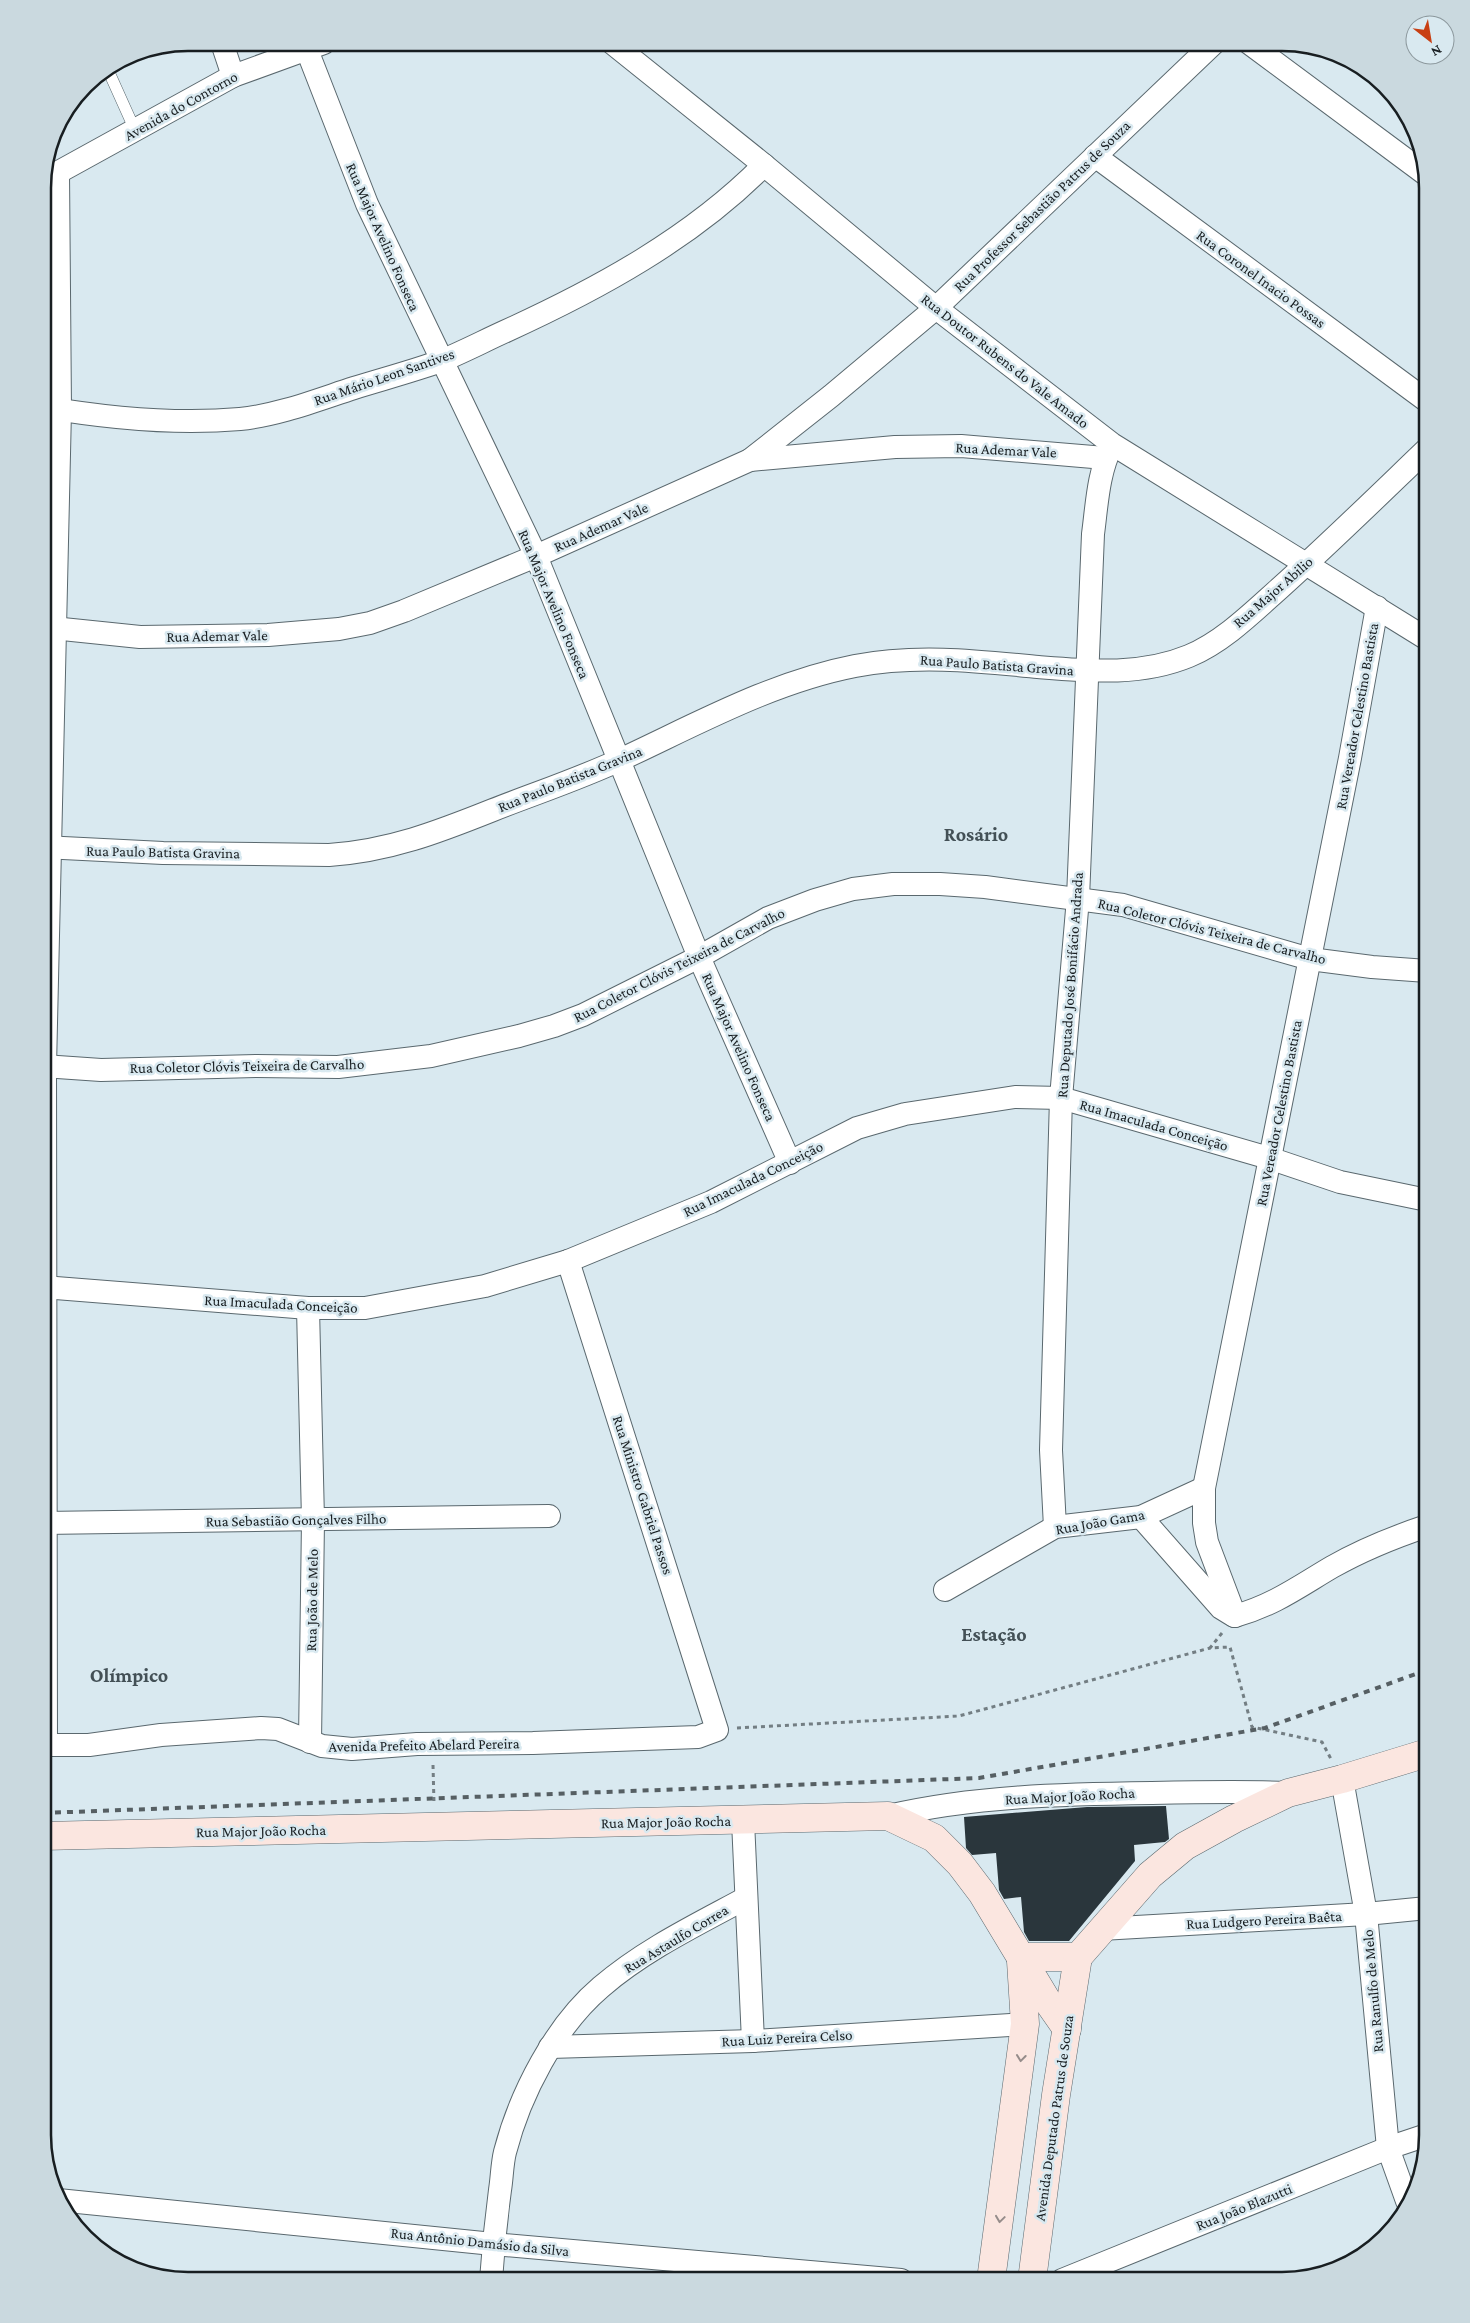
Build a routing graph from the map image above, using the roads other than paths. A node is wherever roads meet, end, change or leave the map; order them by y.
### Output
1 (225, 52) edge
2 (297, 52) edge
3 (317, 52) edge
4 (623, 52) edge
5 (1205, 52) edge
6 (1261, 52) edge
7 (110, 75) edge
8 (233, 76) junction
9 (135, 130) junction
10 (1095, 156) junction
11 (764, 165) junction
12 (1417, 168) edge
13 (52, 176) edge
14 (936, 308) junction
15 (441, 360) junction
16 (1419, 394) edge
17 (52, 395) edge
18 (52, 408) edge
19 (1109, 451) junction
20 (1419, 458) edge
21 (750, 460) junction
22 (536, 556) junction
23 (1307, 564) junction
24 (1376, 607) junction
25 (52, 628) edge
26 (1419, 633) edge
27 (1087, 671) junction
28 (620, 760) junction
29 (52, 848) edge
30 (1078, 898) junction
31 (699, 957) junction
32 (1310, 958) junction
33 (1419, 970) edge
34 (52, 1067) edge
35 (1061, 1098) junction
36 (1269, 1158) junction
37 (790, 1163) junction
38 (1419, 1198) edge
39 (568, 1261) junction
40 (51, 1288) edge
41 (308, 1308) junction
42 (1204, 1488) junction
43 (549, 1516) dead end
44 (1140, 1518) junction
45 (313, 1520) junction
46 (51, 1523) edge
47 (1055, 1527) junction
48 (1419, 1529) edge
49 (945, 1590) dead end
50 (1235, 1616) junction
51 (717, 1730) joint
52 (310, 1742) junction
53 (51, 1745) edge
54 (1419, 1756) edge
55 (1342, 1779) junction
56 (1288, 1792) junction
57 (888, 1816) junction
58 (743, 1820) junction
59 (51, 1836) edge
60 (746, 1898) junction
61 (1419, 1909) edge
62 (1366, 1914) junction
63 (1101, 1929) junction
64 (1021, 1957) junction
65 (1078, 1957) junction
66 (1046, 1998) junction
67 (1025, 2024) junction
68 (1067, 2029) junction
69 (753, 2041) junction
70 (550, 2047) junction
71 (1016, 2092) junction
72 (1056, 2095) junction
73 (1419, 2138) edge
74 (1388, 2148) junction
75 (1405, 2196) edge
76 (68, 2201) edge
77 (493, 2244) junction
78 (491, 2271) edge
79 (806, 2272) edge
80 (992, 2272) edge
81 (1033, 2272) edge
82 (1082, 2272) edge

1 - 8 street
2 - 8 street, Avenida do Contorno
3 - 15 street, Rua Major Avelino Fonseca
4 - 11 street, Rua Doutor Rubens do Vale Amado
5 - 10 street, Rua Professor Sebastião Patrus de Souza
6 - 12 street
7 - 9 lane
8 - 9 street, Avenida do Contorno
9 - 13 street, Avenida do Contorno
10 - 14 street, Rua Professor Sebastião Patrus de Souza
10 - 16 street, Rua Coronel Inacio Possas
11 - 14 street, Rua Doutor Rubens do Vale Amado
11 - 15 street, Rua Mário Leon Santives
14 - 19 street, Rua Doutor Rubens do Vale Amado
14 - 21 street, Rua Professor Sebastião Patrus de Souza
15 - 18 street, Rua Mário Leon Santives
15 - 22 street, Rua Major Avelino Fonseca
17 - 18 street
19 - 21 street, Rua Ademar Vale
19 - 23 street, Rua Doutor Rubens do Vale Amado
19 - 27 street, Rua Deputado José Bonifácio Andrada
20 - 23 street, Rua Major Abilio
21 - 22 street, Rua Ademar Vale
22 - 25 street, Rua Ademar Vale
22 - 28 street, Rua Major Avelino Fonseca
23 - 24 street, Rua Doutor Rubens do Vale Amado
23 - 27 street, Rua Major Abilio
24 - 26 street, Rua Doutor Rubens do Vale Amado
24 - 32 street, Rua Vereador Celestino Bastista
27 - 28 street, Rua Paulo Batista Gravina
27 - 30 street, Rua Deputado José Bonifácio Andrada
28 - 29 street, Rua Paulo Batista Gravina
28 - 31 street, Rua Major Avelino Fonseca
30 - 31 street, Rua Coletor Clóvis Teixeira de Carvalho
30 - 32 street, Rua Coletor Clóvis Teixeira de Carvalho
30 - 35 street, Rua Deputado José Bonifácio Andrada
31 - 34 street, Rua Coletor Clóvis Teixeira de Carvalho
31 - 37 street, Rua Major Avelino Fonseca
32 - 33 street, Rua Coletor Clóvis Teixeira de Carvalho
32 - 36 street, Rua Vereador Celestino Bastista
35 - 36 street, Rua Imaculada Conceição
35 - 37 street, Rua Imaculada Conceição
35 - 47 street, Rua Deputado José Bonifácio Andrada
36 - 38 street, Rua Imaculada Conceição
36 - 42 street, Rua Vereador Celestino Bastista
37 - 39 street, Rua Imaculada Conceição
39 - 41 street, Rua Imaculada Conceição
39 - 51 street, Rua Ministro Gabriel Passos
40 - 41 street, Rua Imaculada Conceição
41 - 45 street, Rua João de Melo
42 - 44 street, Rua João Gama
42 - 50 street, Rua Vereador Celestino Bastista
43 - 45 street, Rua Sebastião Gonçalves Filho
44 - 47 street, Rua João Gama
44 - 50 street
45 - 46 street, Rua Sebastião Gonçalves Filho
45 - 52 street, Rua João de Melo
47 - 49 street, Rua João Gama
48 - 50 street
51 - 52 street, Avenida Prefeito Abelard Pereira
52 - 53 street, Avenida Prefeito Abelard Pereira
54 - 55 main road, Rua Major João Rocha
55 - 56 main road, Rua Major João Rocha
55 - 62 street, Rua Ranulfo de Melo
56 - 57 street, Rua Major João Rocha
56 - 63 main road, Rua Major João Rocha
57 - 58 main road, Rua Major João Rocha
57 - 64 main road
58 - 59 main road, Rua Major João Rocha
58 - 60 street
60 - 69 street
60 - 70 street, Rua Astaulfo Correa
61 - 62 street, Rua Ludgero Pereira Baêta
62 - 63 street, Rua Ludgero Pereira Baêta
62 - 74 street, Rua Ranulfo de Melo
63 - 65 main road, Rua Major João Rocha
64 - 65 main road
64 - 66 main road
64 - 67 main road
65 - 66 main road, Rua Major João Rocha
65 - 68 main road, Avenida Deputado Patrus de Souza
66 - 67 main road, Rua Major João Rocha
66 - 68 main road
67 - 69 street, Rua Luiz Pereira Celso
67 -> 71 main road
68 - 72 main road, Avenida Deputado Patrus de Souza
69 - 70 street, Rua Luiz Pereira Celso
70 - 77 street, Rua Astaulfo Correa
71 - 72 main road
71 -> 80 main road
72 - 81 main road, Avenida Deputado Patrus de Souza
73 - 74 street, Rua João Blazutti
74 - 75 street, Rua Ranulfo de Melo
74 - 82 street, Rua João Blazutti
76 - 77 street, Rua Antônio Damásio da Silva
77 - 78 street, Rua Astaulfo Correa
77 - 79 street, Rua Antônio Damásio da Silva

